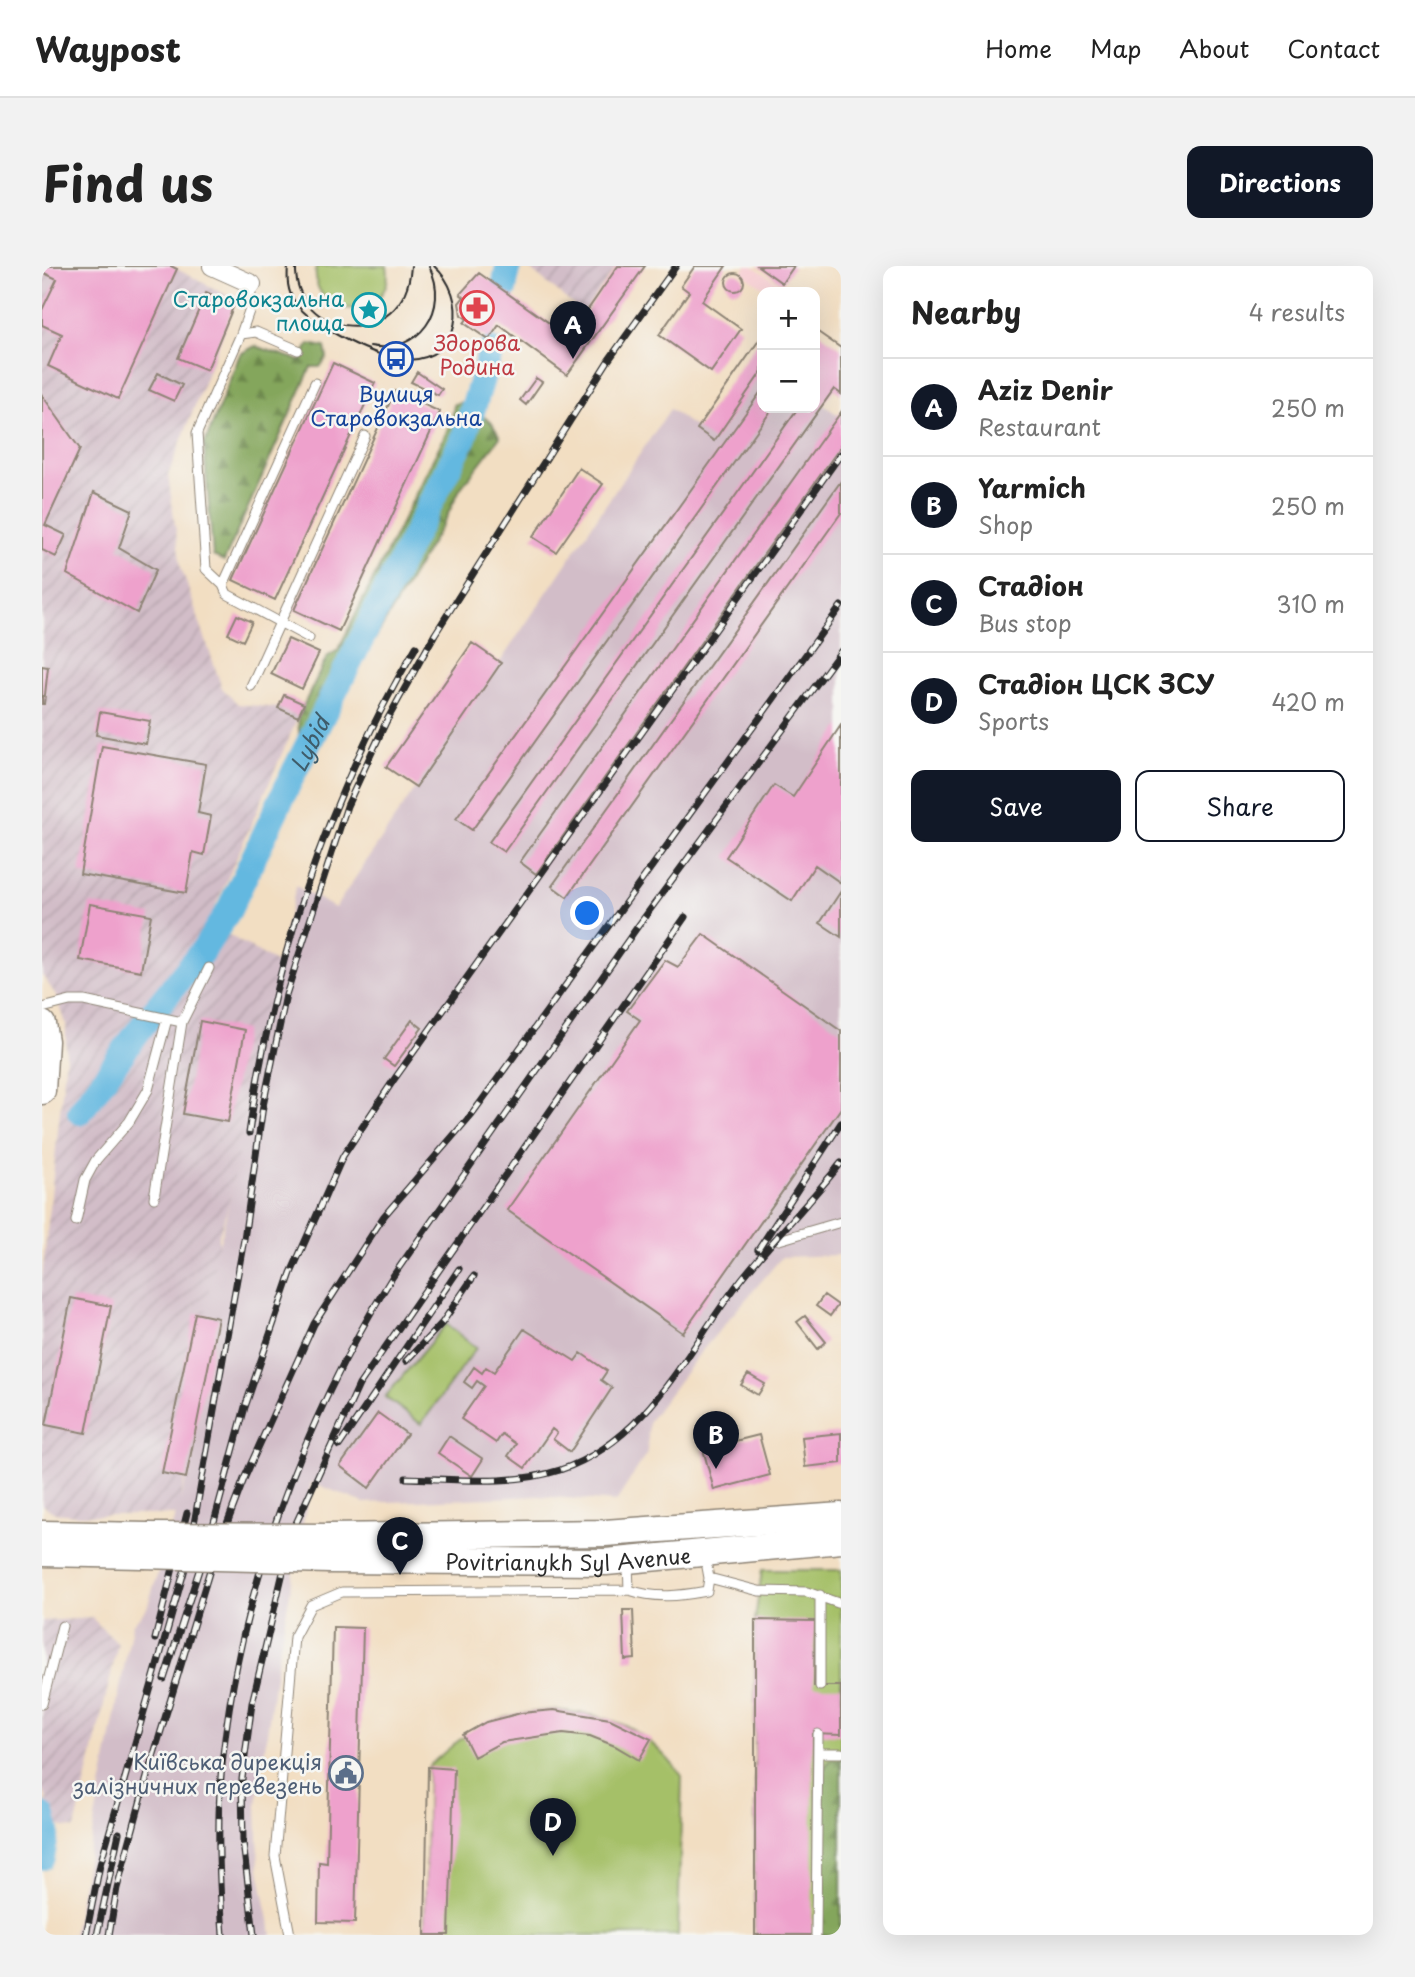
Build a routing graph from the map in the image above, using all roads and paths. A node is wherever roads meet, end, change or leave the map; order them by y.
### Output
1 (212, 266) edge
2 (252, 284) joint
3 (241, 334) junction
4 (298, 350) dead end
5 (315, 383) dead end
6 (365, 436) dead end
7 (223, 584) junction
8 (279, 624) junction
9 (309, 638) dead end
10 (251, 687) dead end
11 (209, 968) dead end
12 (42, 1008) edge
13 (162, 1018) junction
14 (182, 1022) junction
15 (42, 1024) edge
16 (42, 1091) edge
17 (155, 1198) dead end
18 (76, 1221) dead end
19 (841, 1222) edge
20 (779, 1240) dead end
21 (841, 1516) edge
22 (700, 1527) junction
23 (43, 1539) edge
24 (841, 1540) edge
25 (330, 1549) junction
26 (627, 1561) junction
27 (707, 1566) junction
28 (629, 1590) junction
29 (820, 1595) junction
30 (841, 1604) edge
31 (62, 1626) dead end
32 (820, 1686) dead end
33 (42, 1703) edge
34 (818, 1734) dead end
35 (818, 1753) junction
36 (841, 1753) edge
37 (290, 1935) edge
38 (816, 1935) edge

1 - 2 street
2 - 3 lane
3 - 4 lane
3 - 7 lane
5 - 7 lane
6 - 8 lane
7 - 8 lane
8 - 9 lane
8 - 10 lane
11 - 14 lane
12 - 13 lane
13 - 14 lane
13 - 18 lane
14 - 17 lane
15 - 16 main road
19 - 20 lane
21 - 22 main road, Povitrianykh Syl Avenue
22 - 25 main road, Povitrianykh Syl Avenue
22 - 27 lane
23 - 25 main road, Povitrianykh Syl Avenue, bridge
24 - 27 main road, Povitrianykh Syl Avenue
25 - 26 main road, Povitrianykh Syl Avenue
26 - 27 main road, Povitrianykh Syl Avenue
26 - 28 lane
27 - 28 lane
27 - 29 lane
28 - 37 lane
29 - 30 lane
29 - 32 lane
31 - 33 lane
34 - 35 lane
35 - 36 lane
35 - 38 lane

